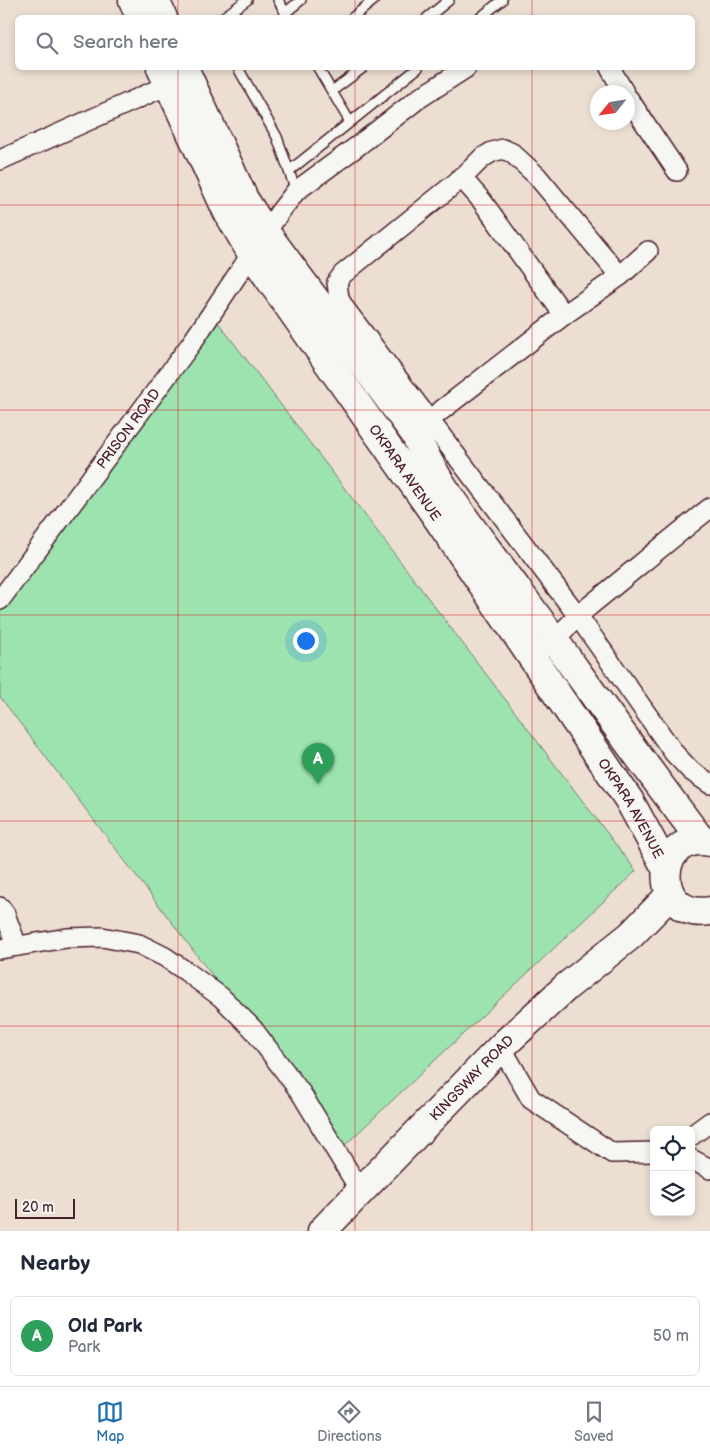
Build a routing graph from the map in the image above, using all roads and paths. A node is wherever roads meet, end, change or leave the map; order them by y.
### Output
1 (133, 0) edge
2 (155, 0) edge
3 (247, 0) edge
4 (278, 0) edge
5 (301, 0) edge
6 (374, 0) edge
7 (450, 0) edge
8 (502, 0) edge
9 (139, 15) edge
10 (162, 15) edge
11 (226, 15) edge
12 (287, 15) edge
13 (356, 15) edge
14 (431, 15) edge
15 (484, 15) edge
16 (239, 70) edge
17 (319, 70) edge
18 (359, 70) edge
19 (415, 70) edge
20 (463, 70) edge
21 (611, 70) edge
22 (175, 74) edge
23 (620, 85) edge
24 (332, 91) junction
25 (635, 109) edge
26 (350, 122) junction
27 (0, 160) edge
28 (289, 171) junction
29 (676, 171) dead end
30 (461, 177) junction
31 (296, 191) junction
32 (259, 243) junction
33 (648, 251) dead end
34 (620, 276) junction
35 (564, 315) junction
36 (422, 427) junction
37 (708, 514) edge
38 (0, 600) edge
39 (578, 616) junction
40 (554, 640) junction
41 (531, 656) junction
42 (710, 784) edge
43 (706, 841) edge
44 (666, 868) junction
45 (670, 895) junction
46 (0, 907) edge
47 (704, 912) edge
48 (631, 935) junction
49 (8, 947) edge
50 (501, 1047) junction
51 (710, 1122) edge
52 (695, 1133) edge
53 (650, 1152) edge
54 (695, 1161) edge
55 (710, 1169) edge
56 (361, 1192) junction
57 (322, 1231) edge

1 - 9 main road
2 - 10 main road
3 - 11 lane
4 - 12 lane
5 - 12 lane
6 - 13 lane
7 - 14 lane
8 - 15 lane
16 - 28 lane
17 - 24 lane
18 - 24 lane
19 - 26 lane
20 - 31 street, PRISON ROAD
21 - 23 street
22 - 27 street
22 - 32 main road, OKPARA AVENUE
24 - 26 lane
25 - 29 street
26 - 28 lane
28 - 31 lane
30 - 34 street
30 - 35 street
30 - 36 street
31 - 32 street, PRISON ROAD
32 - 36 main road, OKPARA AVENUE
32 - 38 street, PRISON ROAD
32 - 41 main road, OKPARA AVENUE
33 - 34 street
34 - 35 street
35 - 36 street
36 - 39 street
36 - 40 main road, OKPARA AVENUE
37 - 39 street
39 - 40 street
39 - 42 street
40 - 41 street
40 - 43 main road, OKPARA AVENUE
41 - 44 main road, OKPARA AVENUE
43 - 44 main road
44 - 45 main road
45 - 47 main road
45 - 48 main road, KINGSWAY ROAD
46 - 49 street
47 - 48 main road, KINGSWAY ROAD
48 - 50 main road, KINGSWAY ROAD
49 - 56 street
50 - 53 street
50 - 56 main road, KINGSWAY ROAD
51 - 52 street
54 - 55 street
56 - 57 main road, KINGSWAY ROAD

